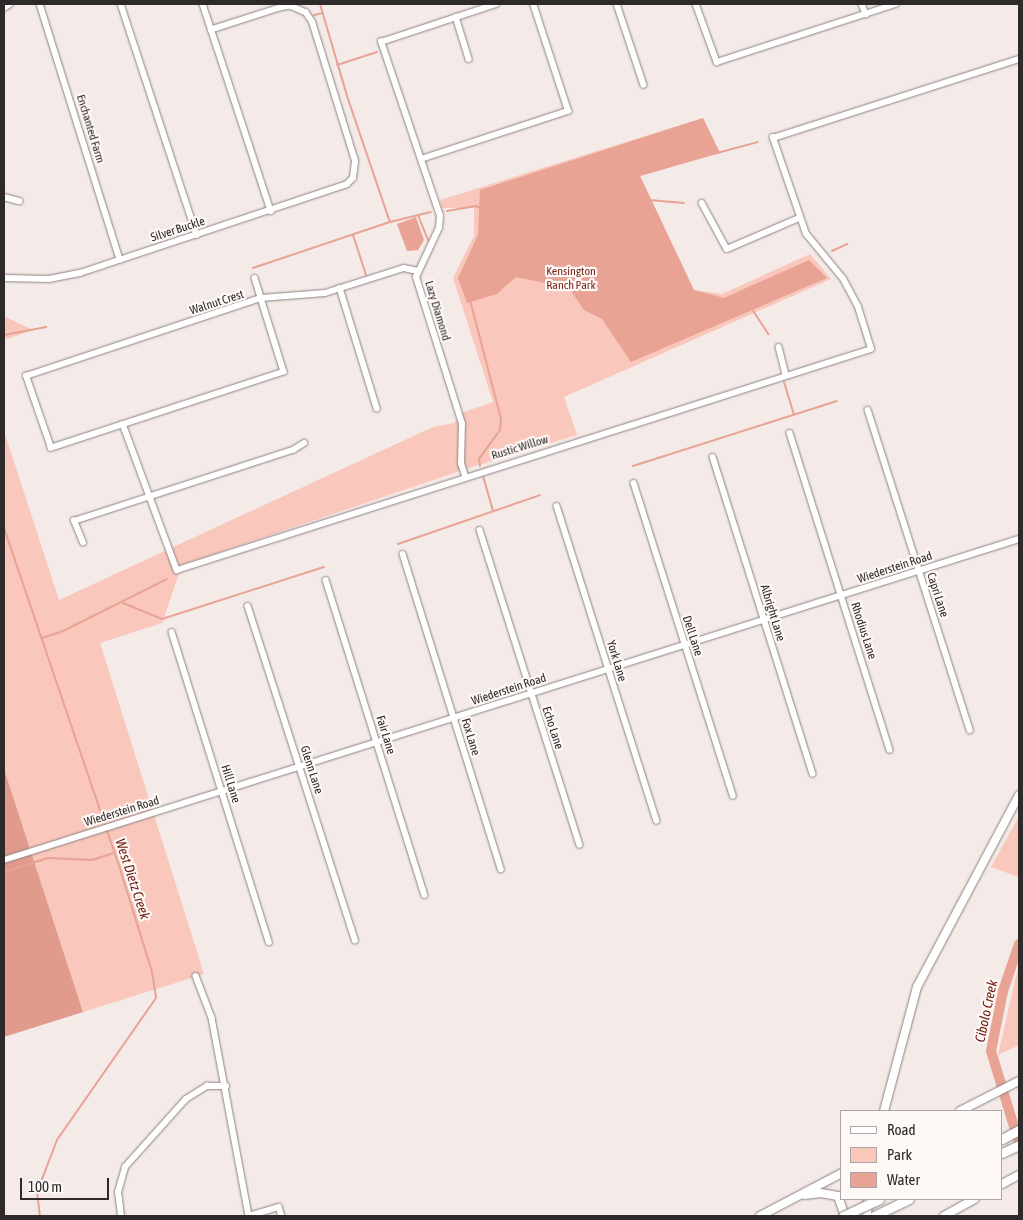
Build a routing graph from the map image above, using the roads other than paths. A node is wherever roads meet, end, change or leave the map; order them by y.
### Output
1 (10, 4) edge
2 (40, 4) edge
3 (121, 4) edge
4 (203, 4) edge
5 (496, 4) edge
6 (533, 4) edge
7 (617, 4) edge
8 (696, 4) edge
9 (862, 4) edge
10 (896, 4) edge
11 (4, 8) edge
12 (866, 14) junction
13 (456, 17) junction
14 (212, 30) junction
15 (469, 59) dead end
16 (1019, 59) edge
17 (644, 85) dead end
18 (421, 159) junction
19 (4, 197) edge
20 (19, 201) dead end
21 (702, 203) dead end
22 (271, 211) junction
23 (799, 218) junction
24 (196, 235) junction
25 (120, 260) junction
26 (418, 271) junction
27 (4, 278) edge
28 (255, 278) dead end
29 (340, 288) junction
30 (261, 298) junction
31 (779, 347) dead end
32 (786, 375) junction
33 (378, 408) dead end
34 (868, 410) dead end
35 (124, 424) junction
36 (790, 433) dead end
37 (304, 443) dead end
38 (713, 457) dead end
39 (465, 476) junction
40 (634, 483) dead end
41 (148, 496) junction
42 (557, 506) dead end
43 (480, 530) dead end
44 (1019, 539) edge
45 (83, 543) dead end
46 (403, 554) dead end
47 (919, 571) junction
48 (326, 580) dead end
49 (841, 595) junction
50 (248, 606) dead end
51 (764, 620) junction
52 (172, 632) dead end
53 (684, 645) junction
54 (608, 669) junction
55 (530, 694) junction
56 (454, 718) junction
57 (970, 730) dead end
58 (377, 742) junction
59 (890, 750) dead end
60 (299, 767) junction
61 (813, 774) dead end
62 (222, 791) junction
63 (1019, 795) edge
64 (733, 796) dead end
65 (656, 821) dead end
66 (580, 845) dead end
67 (4, 860) edge
68 (501, 869) dead end
69 (425, 896) dead end
70 (355, 940) dead end
71 (269, 942) dead end
72 (196, 976) dead end
73 (1019, 1081) edge
74 (226, 1086) junction
75 (884, 1110) edge
76 (962, 1110) edge
77 (1019, 1130) edge
78 (1003, 1138) edge
79 (1019, 1145) edge
80 (1003, 1153) edge
81 (840, 1174) edge
82 (1019, 1175) edge
83 (1003, 1183) edge
84 (798, 1196) junction
85 (868, 1200) edge
86 (877, 1200) edge
87 (907, 1200) edge
88 (973, 1200) edge
89 (121, 1216) edge
90 (249, 1216) edge
91 (282, 1216) edge
92 (760, 1216) edge
93 (844, 1216) edge
94 (867, 1216) edge
95 (874, 1216) edge
96 (944, 1216) edge

1 - 11 street
2 - 25 street, Enchanted Farm
3 - 24 street
4 - 14 street
5 - 13 street
6 - 18 street
7 - 17 street
8 - 12 street
9 - 12 street
10 - 12 street
13 - 15 street
13 - 18 street, Lazy Diamond
14 - 22 street
14 - 22 street, Silver Buckle
16 - 23 street
18 - 26 street, Lazy Diamond
19 - 20 street
21 - 23 street
22 - 24 street, Silver Buckle
23 - 32 street, Rustic Willow
24 - 25 street, Silver Buckle
25 - 27 street, Silver Buckle
26 - 29 street, Walnut Crest
26 - 39 street, Lazy Diamond
28 - 30 street
29 - 30 street, Walnut Crest
29 - 33 street
30 - 35 street
30 - 35 street, Walnut Crest
31 - 32 street
32 - 39 street, Rustic Willow
34 - 47 street, Capri Lane
35 - 41 street
36 - 49 street, Rhodius Lane
37 - 41 street
38 - 51 street, Albright Lane
39 - 41 street, Rustic Willow
40 - 53 street, Dell Lane
41 - 45 street
42 - 54 street, York Lane
43 - 55 street, Echo Lane
44 - 47 street, Wiederstein Road
46 - 56 street, Fox Lane
47 - 49 street, Wiederstein Road
47 - 57 street, Capri Lane
48 - 58 street, Fair Lane
49 - 51 street, Wiederstein Road
49 - 59 street, Rhodius Lane
50 - 60 street, Glenn Lane
51 - 53 street, Wiederstein Road
51 - 61 street, Albright Lane
52 - 62 street, Hill Lane
53 - 54 street, Wiederstein Road
53 - 64 street, Dell Lane
54 - 55 street, Wiederstein Road
54 - 65 street, York Lane
55 - 56 street, Wiederstein Road
55 - 66 street, Echo Lane
56 - 58 street, Wiederstein Road
56 - 68 street, Fox Lane
58 - 60 street, Wiederstein Road
58 - 69 street, Fair Lane
60 - 62 street, Wiederstein Road
60 - 70 street, Glenn Lane
62 - 67 street, Wiederstein Road
62 - 71 street, Hill Lane
63 - 75 main road
72 - 74 street
73 - 76 main road
74 - 89 street
74 - 90 street
77 - 78 highway
79 - 80 highway
81 - 84 main road
82 - 83 main road
84 - 92 main road
84 - 93 main road
85 - 94 main road
86 - 93 highway, bridge
87 - 95 highway
88 - 96 main road
90 - 91 street

